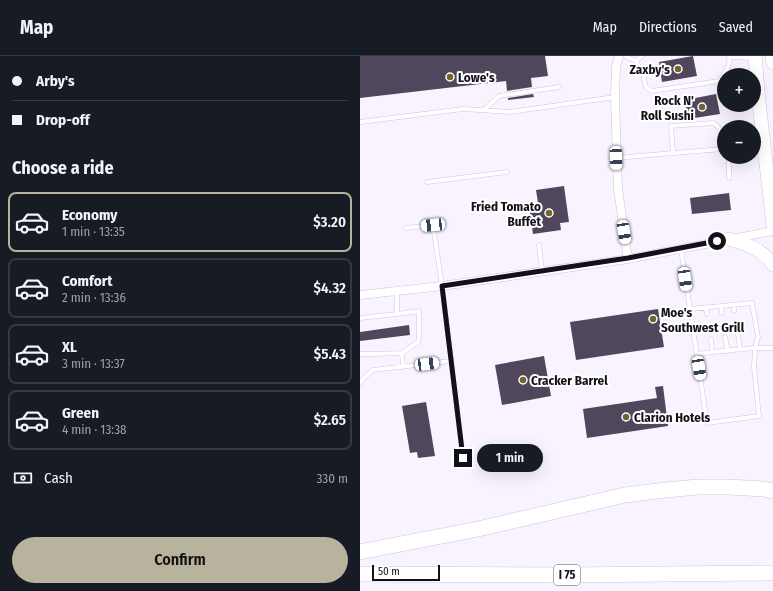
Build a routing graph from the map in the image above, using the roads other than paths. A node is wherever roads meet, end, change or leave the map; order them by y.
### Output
1 (619, 56) edge
2 (625, 56) edge
3 (642, 56) edge
4 (729, 56) edge
5 (772, 56) edge
6 (755, 57) edge
7 (636, 61) junction
8 (773, 63) edge
9 (559, 87) dead end
10 (615, 97) junction
11 (484, 110) junction
12 (360, 122) edge
13 (717, 125) edge
14 (717, 149) edge
15 (673, 152) junction
16 (616, 158) junction
17 (729, 164) edge
18 (506, 172) dead end
19 (730, 178) dead end
20 (427, 182) dead end
21 (773, 225) edge
22 (406, 228) dead end
23 (773, 231) edge
24 (729, 239) junction
25 (539, 245) dead end
26 (681, 248) junction
27 (628, 258) junction
28 (773, 265) edge
29 (542, 272) junction
30 (442, 286) junction
31 (397, 291) junction
32 (360, 295) edge
33 (734, 305) junction
34 (721, 306) junction
35 (706, 308) junction
36 (690, 309) junction
37 (734, 311) dead end
38 (722, 313) dead end
39 (397, 314) junction
40 (707, 314) dead end
41 (360, 318) edge
42 (738, 335) dead end
43 (725, 337) dead end
44 (710, 339) dead end
45 (756, 348) junction
46 (773, 348) edge
47 (740, 349) junction
48 (728, 351) junction
49 (402, 352) junction
50 (712, 352) junction
51 (360, 354) edge
52 (697, 354) junction
53 (451, 361) junction
54 (403, 367) junction
55 (360, 383) edge
56 (463, 458) dead end
57 (770, 488) edge
58 (360, 552) edge
59 (773, 573) edge
60 (360, 574) edge

1 - 10 street
2 - 7 lane
3 - 7 lane
4 - 6 lane
4 - 7 lane
5 - 8 main road
6 - 21 main road
9 - 11 lane
10 - 11 lane
10 - 16 street
11 - 12 lane
13 - 15 lane
14 - 15 lane
15 - 16 lane
16 - 27 street
17 - 19 lane
18 - 20 lane
22 - 30 lane
23 - 24 street
24 - 26 street
24 - 28 main road
25 - 29 lane
26 - 27 street
26 - 36 lane
27 - 29 street
29 - 30 street
30 - 31 street
30 - 53 lane
31 - 32 street
31 - 39 lane
33 - 34 lane
33 - 37 lane
33 - 45 lane
34 - 35 lane
34 - 38 lane
35 - 36 lane
35 - 40 lane
36 - 52 lane
39 - 41 lane
39 - 49 lane
42 - 47 lane
43 - 48 lane
44 - 50 lane
45 - 46 lane
45 - 47 lane
45 - 52 lane
47 - 48 lane
48 - 50 lane
49 - 51 lane
49 - 54 lane
50 - 52 lane
53 - 54 lane
53 - 56 lane
54 - 55 lane
57 - 58 highway
59 - 60 highway, I 75

